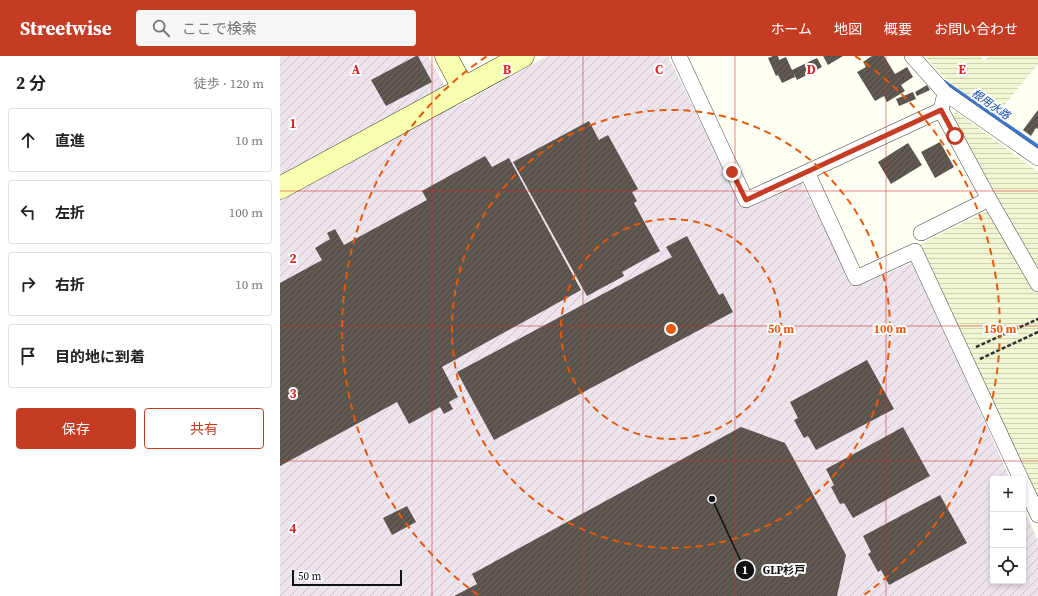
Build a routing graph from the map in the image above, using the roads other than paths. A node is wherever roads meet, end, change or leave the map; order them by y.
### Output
1 (446, 56) edge
2 (523, 56) edge
3 (679, 56) edge
4 (912, 56) edge
5 (463, 88) junction
6 (945, 93) junction
7 (941, 110) junction
8 (1038, 158) edge
9 (807, 172) junction
10 (280, 188) edge
11 (989, 199) junction
12 (922, 233) dead end
13 (1038, 284) edge
14 (1020, 476) edge
15 (1026, 489) edge
16 (1038, 515) edge

1 - 5 street
2 - 5 street
3 - 9 street
4 - 6 street
5 - 10 street
6 - 7 street
6 - 8 street
7 - 9 street
7 - 11 street
9 - 14 street
11 - 12 street
11 - 13 street
15 - 16 street

